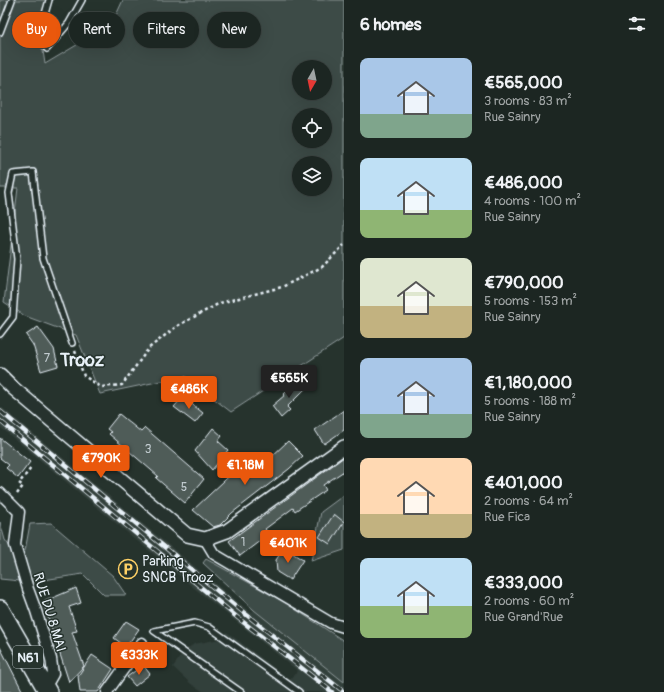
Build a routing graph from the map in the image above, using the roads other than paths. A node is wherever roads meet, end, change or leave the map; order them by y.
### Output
1 (12, 0) edge
2 (49, 0) edge
3 (82, 0) edge
4 (0, 32) edge
5 (0, 334) edge
6 (72, 343) road end
7 (0, 370) edge
8 (0, 375) edge
9 (13, 388) junction
10 (344, 447) edge
11 (0, 494) edge
12 (205, 539) junction
13 (0, 609) edge
14 (0, 626) edge
15 (344, 627) edge
16 (142, 643) dead end
17 (43, 689) edge
18 (107, 692) edge
19 (241, 692) edge
20 (299, 692) edge

1 - 4 lane
2 - 3 lane
5 - 6 lane
7 - 9 street
8 - 9 street
9 - 12 street
10 - 12 street
11 - 17 street, RUE DU 8 MAI
12 - 15 street
13 - 17 main road, N61
14 - 17 main road, N61
16 - 18 street
19 - 20 lane

